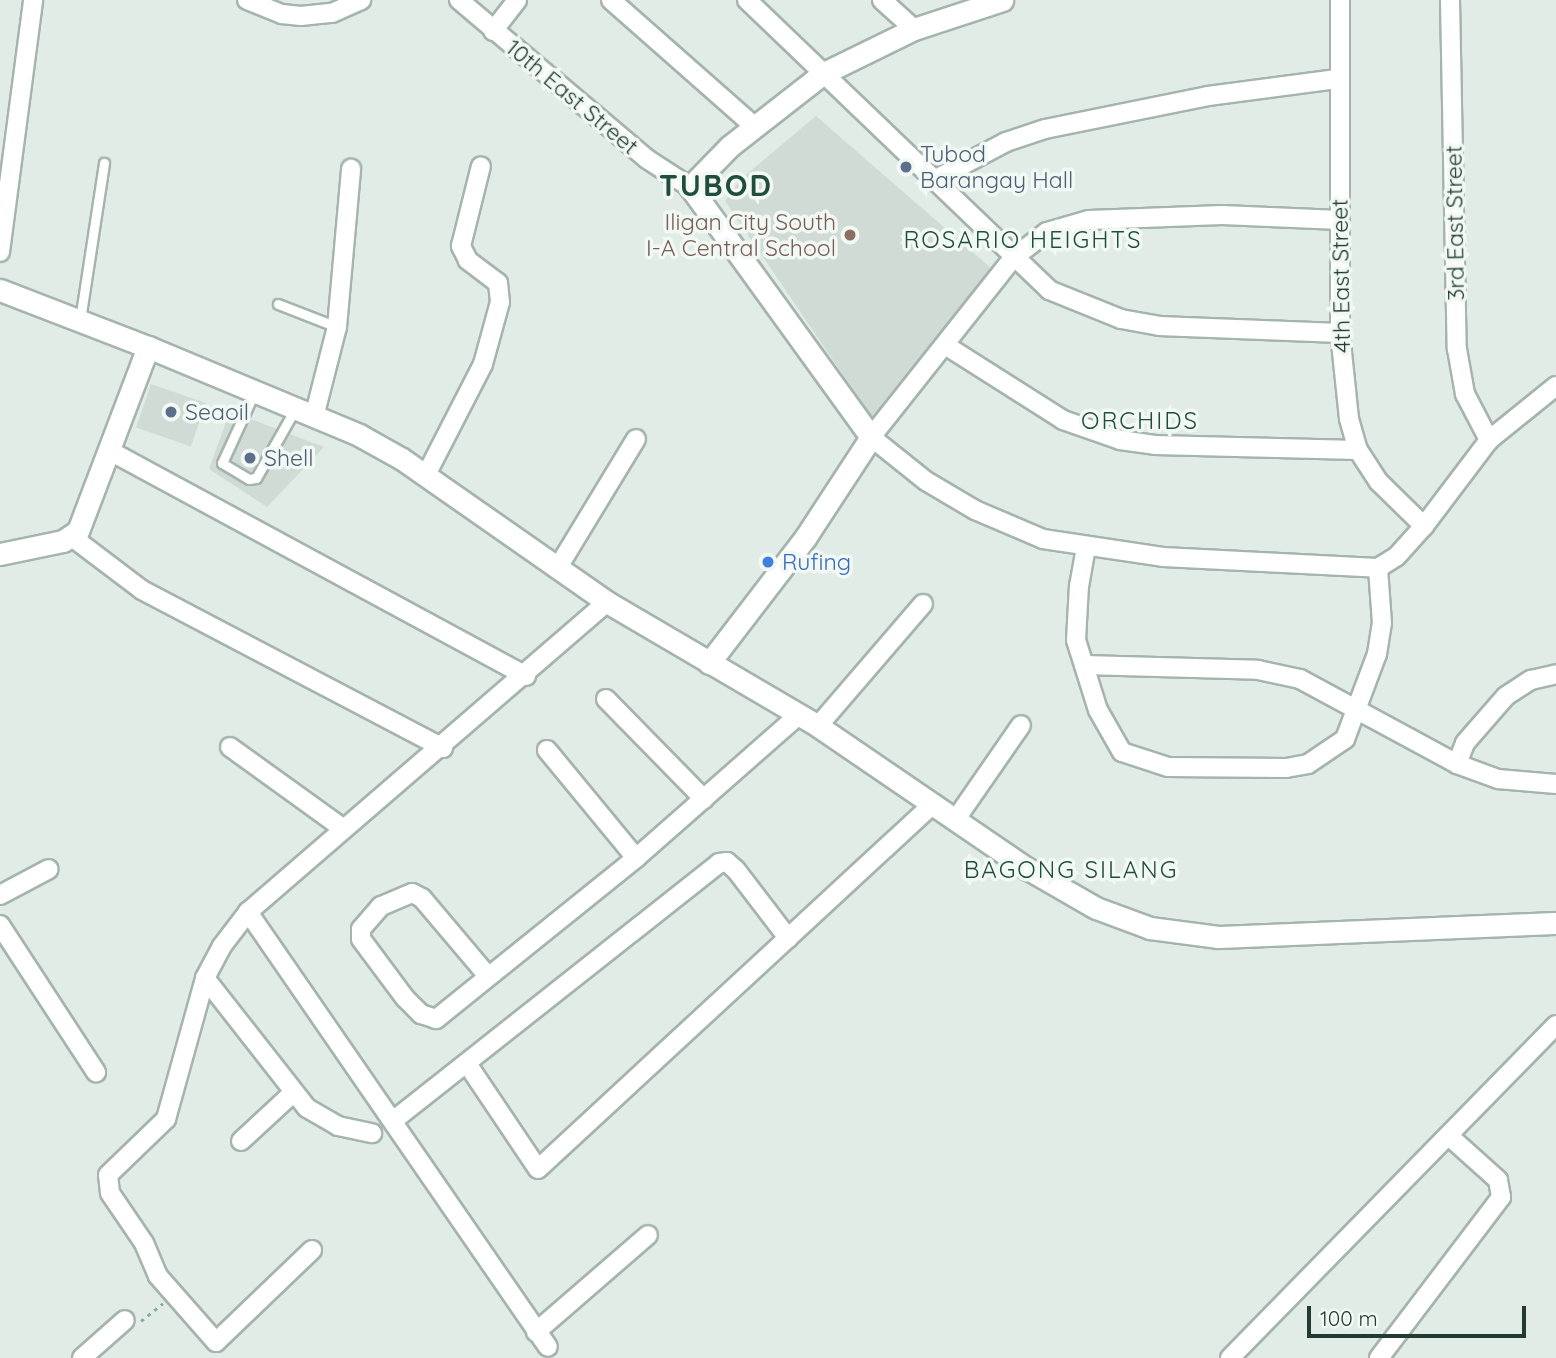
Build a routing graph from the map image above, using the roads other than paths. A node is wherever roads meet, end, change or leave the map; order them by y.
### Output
1 (33, 0) edge
2 (247, 0) edge
3 (361, 0) edge
4 (458, 0) edge
5 (517, 0) edge
6 (611, 0) edge
7 (747, 0) edge
8 (882, 0) edge
9 (1002, 0) edge
10 (1340, 0) edge
11 (1450, 0) edge
12 (914, 29) junction
13 (493, 31) junction
14 (822, 74) junction
15 (1337, 79) junction
16 (754, 125) junction
17 (104, 163) dead end
18 (481, 166) dead end
19 (351, 169) dead end
20 (938, 178) junction
21 (690, 187) junction
22 (1340, 220) junction
23 (0, 252) edge
24 (1013, 258) junction
25 (0, 290) edge
26 (278, 304) dead end
27 (80, 321) junction
28 (337, 327) junction
29 (1340, 333) junction
30 (945, 345) junction
31 (148, 347) junction
32 (1556, 386) edge
33 (254, 392) junction
34 (305, 413) junction
35 (871, 437) junction
36 (636, 439) dead end
37 (1489, 440) junction
38 (1358, 450) junction
39 (110, 451) junction
40 (426, 475) junction
41 (1424, 526) junction
42 (72, 537) junction
43 (1086, 547) junction
44 (0, 554) edge
45 (1378, 568) junction
46 (557, 569) junction
47 (607, 602) junction
48 (923, 604) dead end
49 (709, 663) junction
50 (1084, 665) junction
51 (1556, 674) edge
52 (526, 676) junction
53 (606, 699) dead end
54 (1360, 708) junction
55 (809, 721) junction
56 (1021, 725) dead end
57 (230, 747) dead end
58 (443, 748) junction
59 (547, 750) dead end
60 (1457, 764) junction
61 (1556, 784) edge
62 (704, 799) junction
63 (933, 804) junction
64 (956, 819) junction
65 (341, 827) junction
66 (636, 858) junction
67 (49, 869) dead end
68 (0, 895) edge
69 (248, 912) junction
70 (1556, 923) edge
71 (0, 926) edge
72 (788, 937) junction
73 (487, 975) junction
74 (205, 978) junction
75 (1556, 1025) edge
76 (467, 1065) junction
77 (96, 1072) dead end
78 (294, 1092) junction
79 (394, 1120) junction
80 (372, 1133) dead end
81 (1450, 1137) junction
82 (241, 1141) dead end
83 (648, 1235) dead end
84 (312, 1250) dead end
85 (125, 1320) road end
86 (536, 1332) junction
87 (548, 1347) dead end
88 (82, 1358) edge
89 (1230, 1358) edge
90 (1379, 1358) edge

1 - 23 street
2 - 3 street
4 - 13 street, 10th East Street
5 - 13 street
6 - 16 street
7 - 14 street
8 - 12 street
9 - 12 main road
10 - 15 street, 4th East Street
11 - 37 street, 3rd East Street
12 - 14 main road
13 - 21 street, 10th East Street
14 - 16 main road
14 - 20 street
15 - 20 street
15 - 22 street, 4th East Street
16 - 21 main road
17 - 27 lane
18 - 40 street
19 - 28 street
20 - 24 street
21 - 35 main road
22 - 24 street
22 - 29 street, 4th East Street
24 - 29 street
24 - 30 street
25 - 27 main road
26 - 28 lane
27 - 31 main road
28 - 34 street
29 - 38 street, 4th East Street
30 - 35 street
30 - 38 street
31 - 33 main road
31 - 39 main road
32 - 37 street
33 - 34 main road
33 - 34 lane
34 - 40 main road
35 - 43 street
35 - 49 main road
36 - 46 street
37 - 41 street
38 - 41 street, 4th East Street
39 - 42 main road
39 - 52 street
40 - 46 main road
41 - 45 street
42 - 44 main road
42 - 58 street
43 - 45 street
43 - 50 street
45 - 54 street
46 - 47 main road
47 - 49 main road
47 - 52 street
48 - 55 street
49 - 55 main road
50 - 54 street
50 - 54 street
51 - 60 street
52 - 58 street
53 - 62 street
54 - 60 street
55 - 62 street
55 - 63 main road
56 - 64 street
57 - 65 street
58 - 65 street
59 - 66 street
60 - 61 street
62 - 66 street
63 - 64 main road
63 - 72 street
64 - 70 main road
65 - 69 street
66 - 73 street
67 - 68 street
69 - 74 street
69 - 79 street
71 - 77 street
72 - 76 street
72 - 76 street
73 - 73 street
74 - 78 street
74 - 84 street
75 - 81 street
76 - 79 street
78 - 80 street
78 - 82 street
79 - 86 street
81 - 89 street
81 - 90 street
83 - 86 street
85 - 88 street
86 - 87 street

